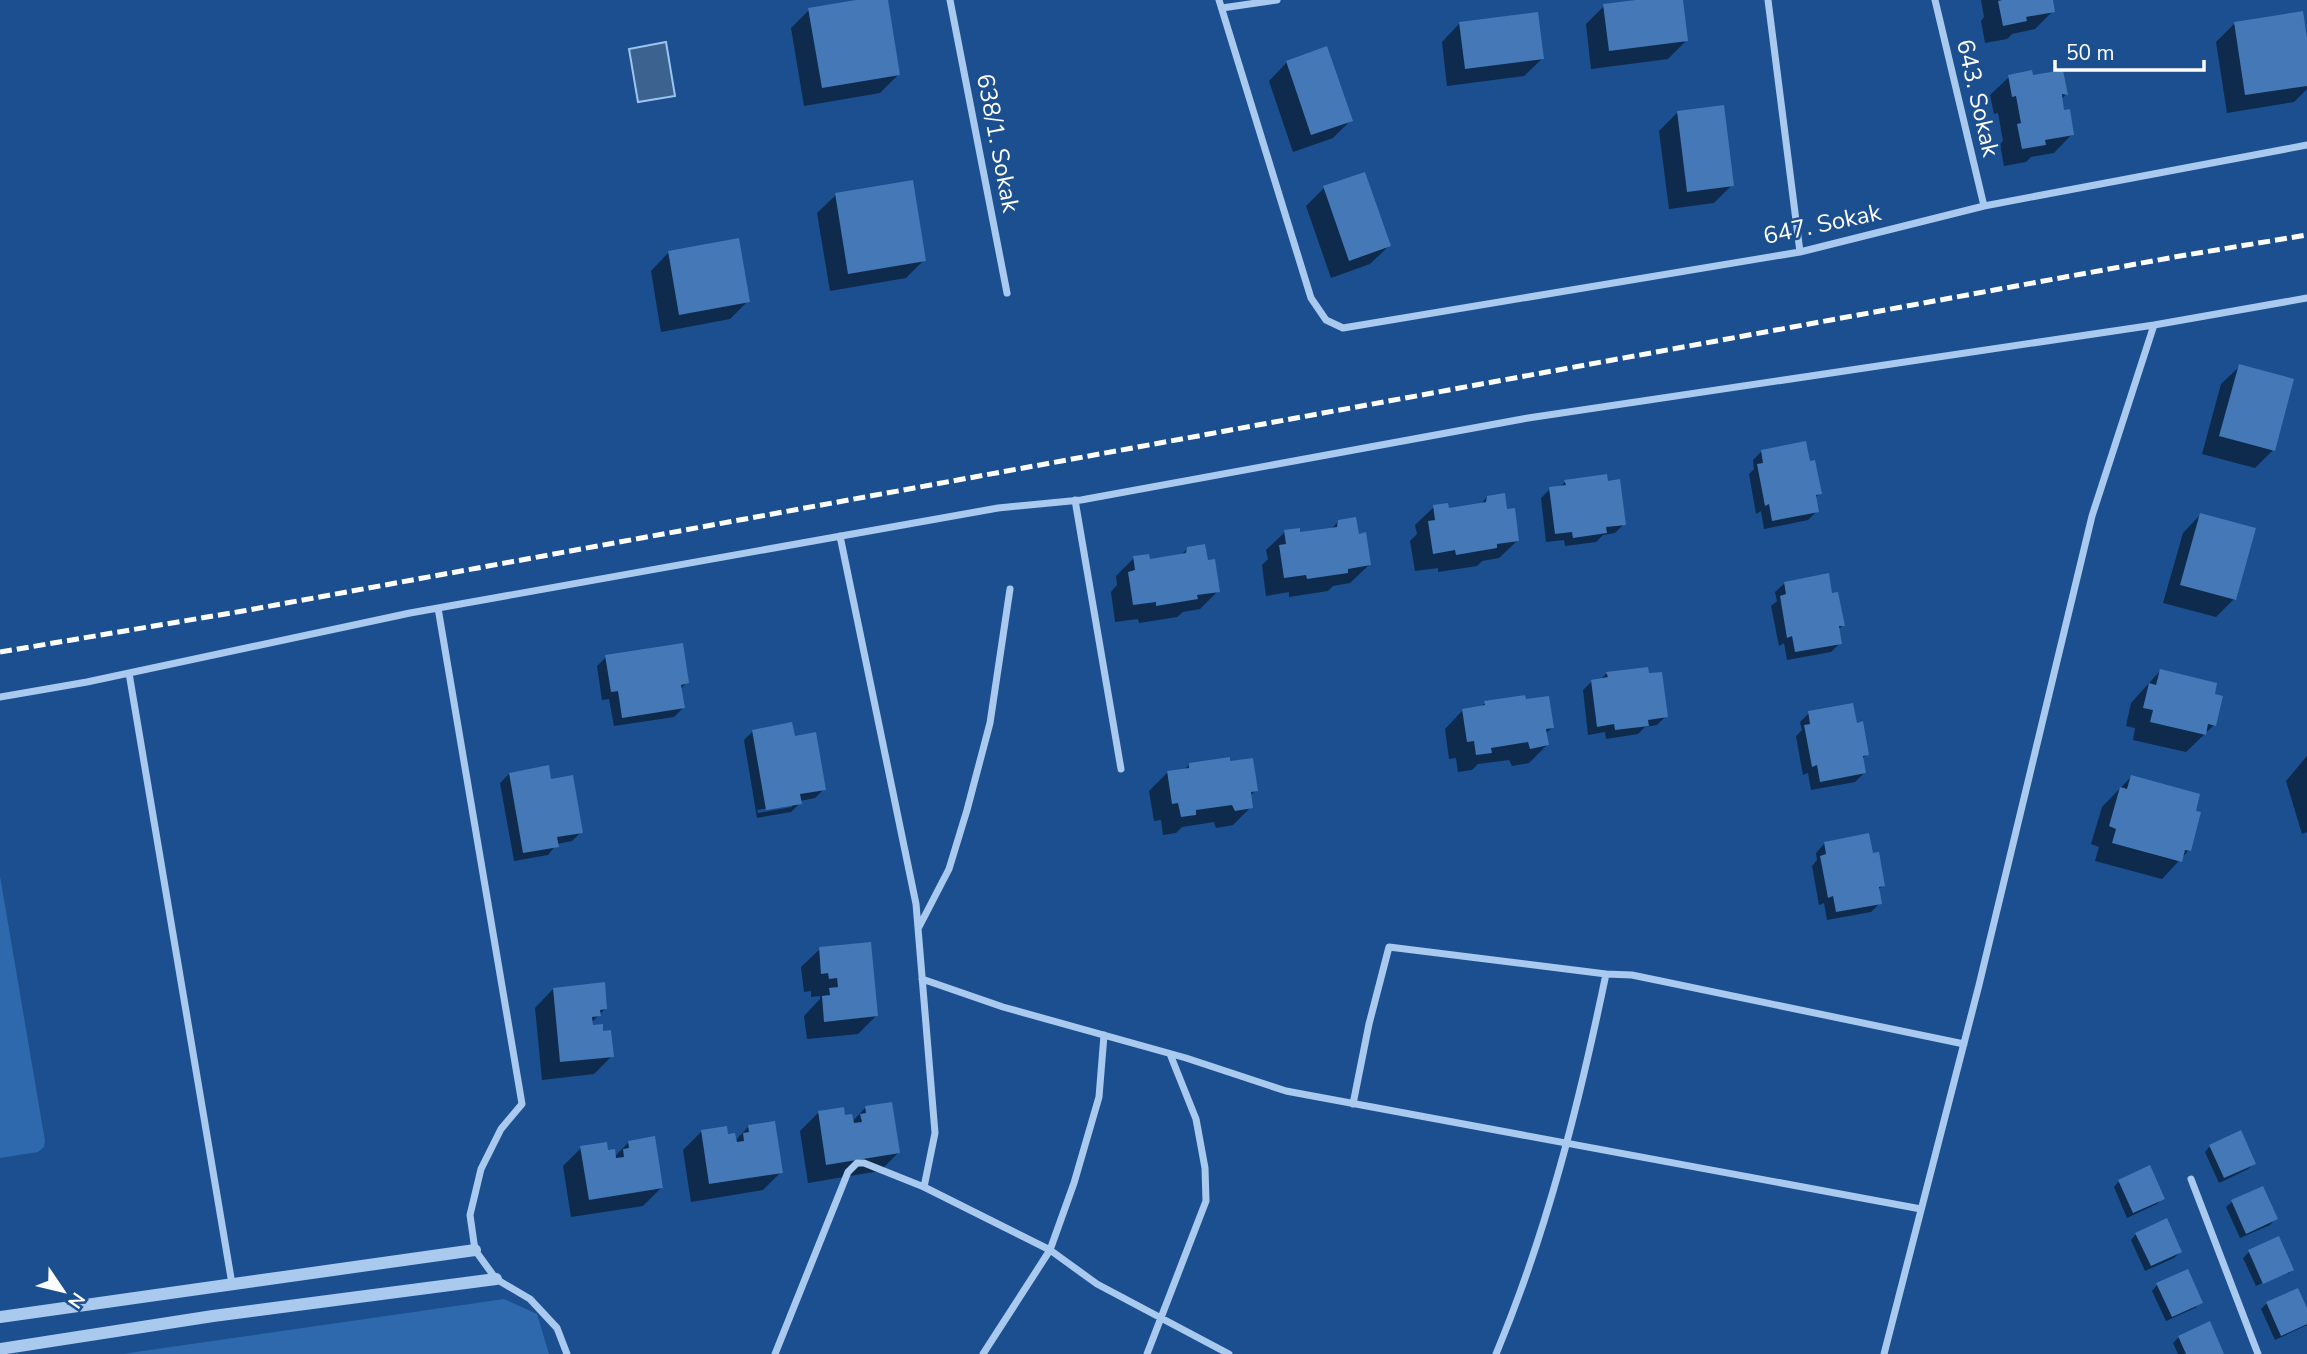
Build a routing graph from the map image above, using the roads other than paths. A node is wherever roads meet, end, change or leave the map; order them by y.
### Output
1 (950, 0) edge
2 (1277, 0) edge
3 (1768, 0) edge
4 (1935, 0) edge
5 (1221, 4) edge
6 (2307, 145) edge
7 (1983, 206) junction
8 (1800, 251) junction
9 (1007, 293) dead end
10 (2307, 298) edge
11 (2154, 325) junction
12 (1075, 500) junction
13 (840, 536) junction
14 (1010, 589) dead end
15 (438, 608) junction
16 (129, 673) junction
17 (0, 697) edge
18 (1121, 769) dead end
19 (918, 928) junction
20 (1606, 974) junction
21 (922, 979) junction
22 (1104, 1035) junction
23 (1964, 1044) junction
24 (1170, 1054) junction
25 (1353, 1104) junction
26 (1567, 1143) junction
27 (2191, 1180) dead end
28 (924, 1187) junction
29 (1921, 1209) junction
30 (475, 1250) junction
31 (1049, 1250) junction
32 (496, 1279) junction
33 (232, 1284) junction
34 (0, 1317) edge
35 (1160, 1318) junction
36 (0, 1349) edge
37 (24, 1349) edge
38 (567, 1354) edge
39 (775, 1354) edge
40 (983, 1354) edge
41 (1147, 1354) edge
42 (1229, 1354) edge
43 (1496, 1354) edge
44 (1884, 1354) edge
45 (2258, 1354) edge

1 - 9 street, 638/1. Sokak
2 - 5 street
3 - 8 street
4 - 7 street, 643. Sokak
5 - 8 street, 647. Sokak
6 - 7 street, 647. Sokak
7 - 8 street, 647. Sokak
10 - 11 street
11 - 12 street
11 - 23 street
12 - 13 street
12 - 18 street
13 - 15 street
13 - 19 street
14 - 19 street
15 - 16 street
15 - 30 street
16 - 17 street
16 - 33 street
19 - 21 street
20 - 23 street
20 - 25 street
20 - 26 street
21 - 22 street
21 - 28 street
22 - 24 street
22 - 31 street
23 - 29 street
24 - 25 street
24 - 35 street
25 - 26 street
26 - 29 street
26 - 43 street
27 - 45 street
28 - 31 street
28 - 39 street
29 - 44 street
30 - 32 street
30 - 33 street
31 - 35 street
31 - 40 street
32 - 37 street
32 - 38 street
33 - 34 street
35 - 41 street
35 - 42 street
36 - 37 street

